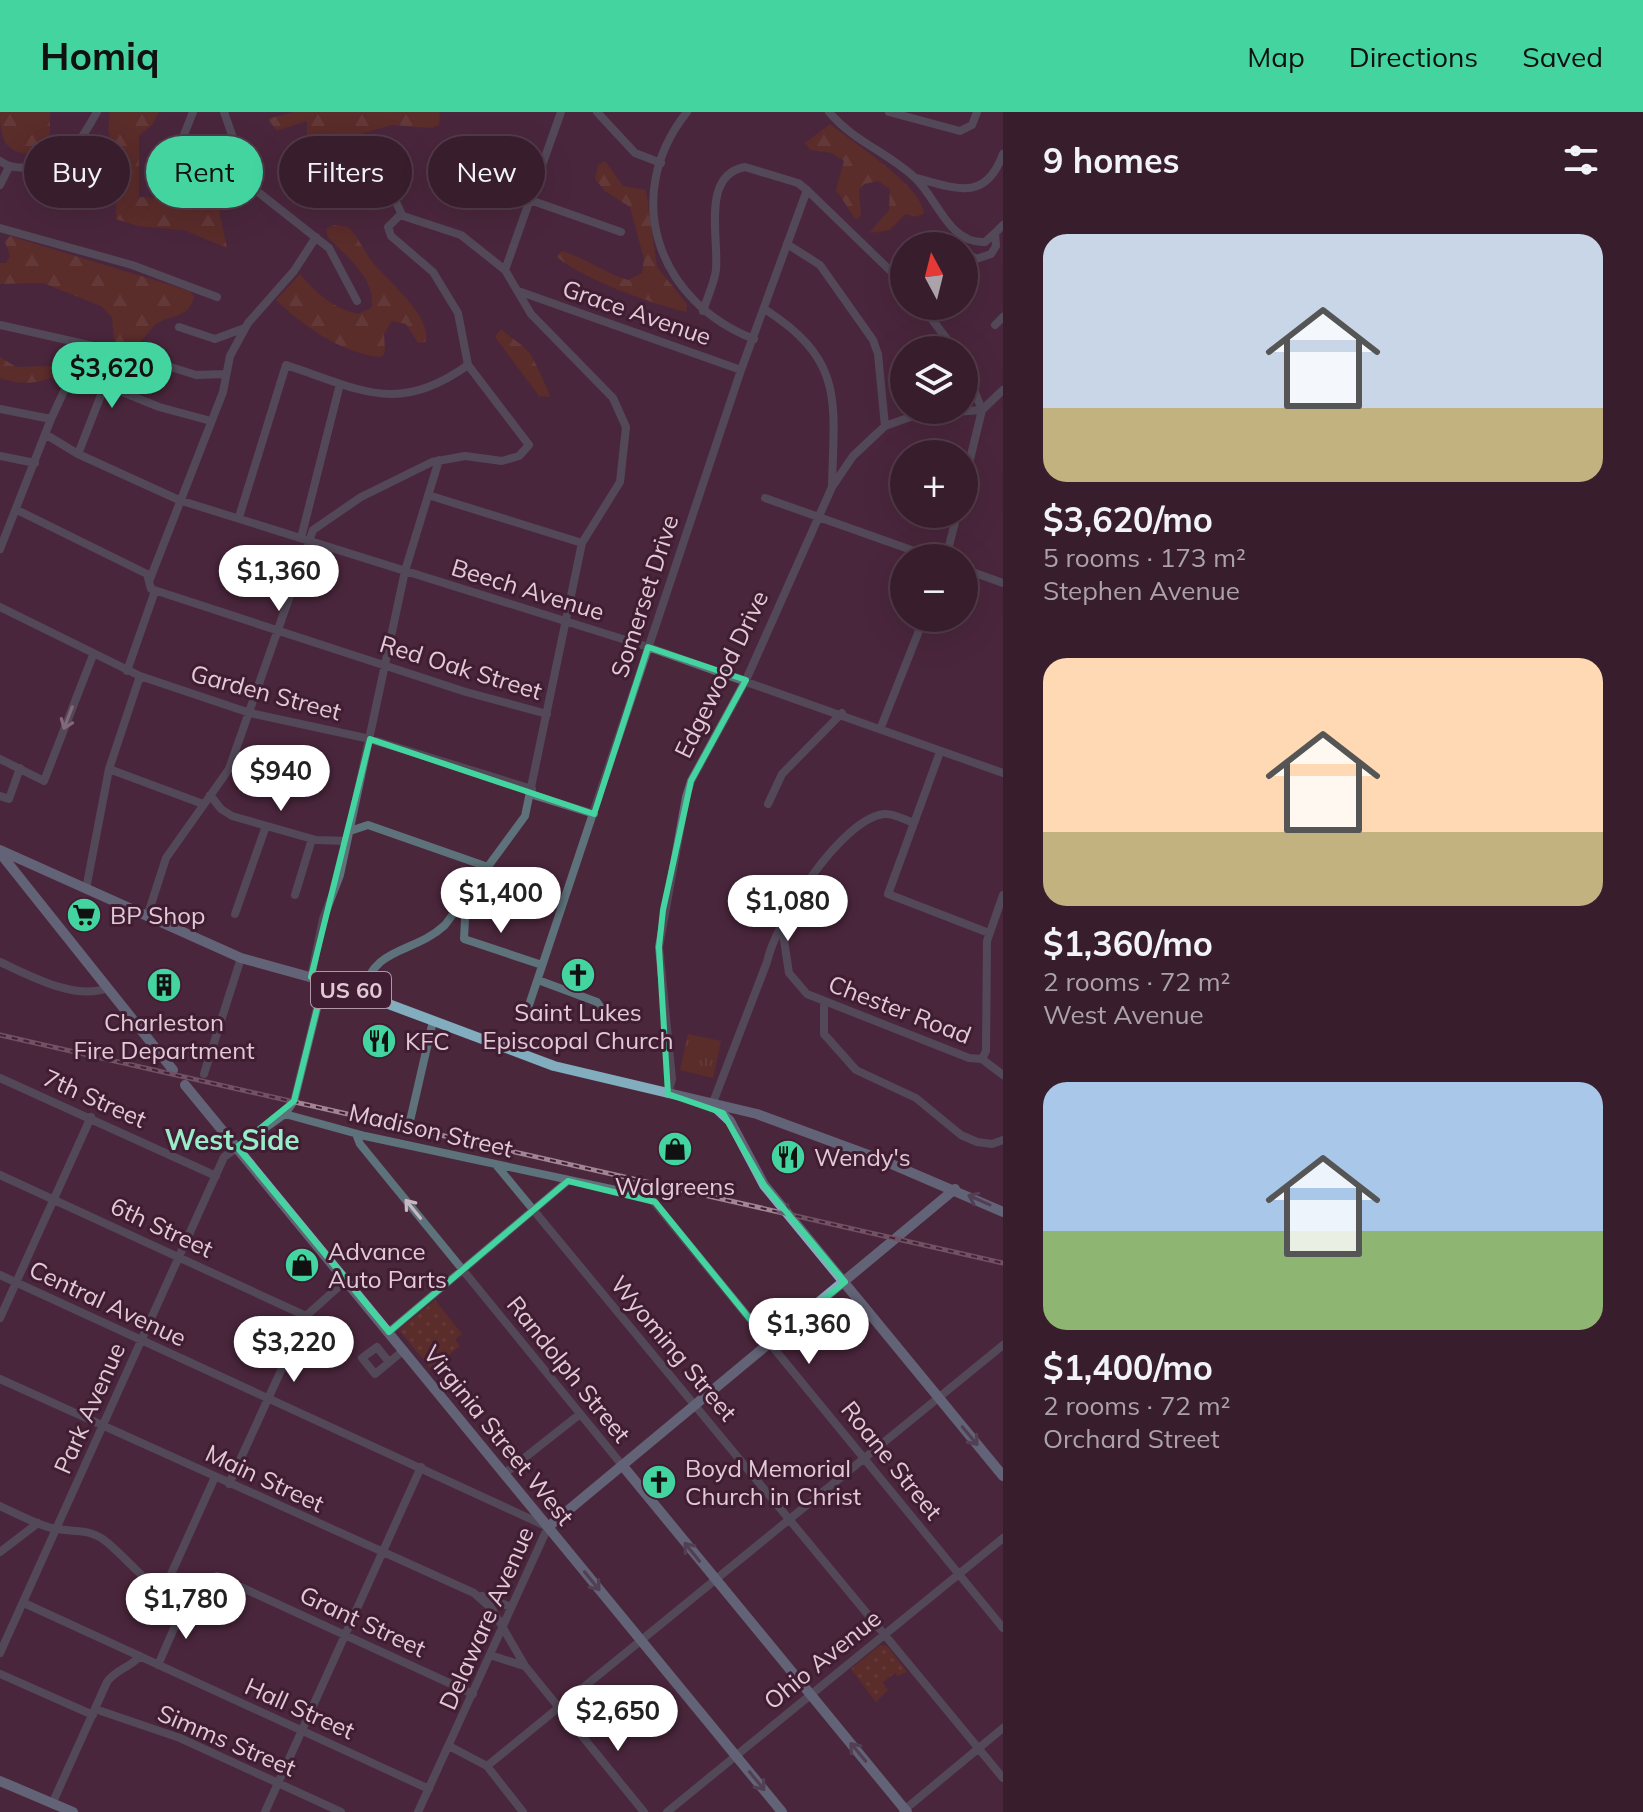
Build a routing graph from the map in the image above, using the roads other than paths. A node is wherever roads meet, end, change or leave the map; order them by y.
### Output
1 (97, 112) edge
2 (193, 112) edge
3 (561, 112) edge
4 (597, 112) edge
5 (687, 112) edge
6 (829, 112) edge
7 (889, 112) edge
8 (977, 112) edge
9 (227, 113) edge
10 (183, 136) edge
11 (1003, 154) edge
12 (545, 158) edge
13 (0, 161) edge
14 (661, 163) junction
15 (9, 167) junction
16 (915, 177) junction
17 (0, 185) edge
18 (807, 190) junction
19 (545, 207) edge
20 (399, 208) edge
21 (528, 208) edge
22 (402, 215) junction
23 (1003, 225) edge
24 (0, 228) edge
25 (621, 232) dead end
26 (995, 233) junction
27 (316, 237) junction
28 (787, 244) junction
29 (978, 258) edge
30 (505, 270) junction
31 (890, 270) edge
32 (521, 292) junction
33 (217, 297) dead end
34 (357, 301) dead end
35 (766, 310) junction
36 (703, 311) junction
37 (1003, 317) edge
38 (0, 325) edge
39 (995, 325) dead end
40 (246, 326) junction
41 (179, 327) dead end
42 (754, 339) junction
43 (85, 346) junction
44 (117, 354) junction
45 (468, 365) junction
46 (741, 370) junction
47 (225, 374) junction
48 (340, 384) junction
49 (105, 385) junction
50 (1003, 390) edge
51 (978, 400) edge
52 (0, 409) edge
53 (982, 410) junction
54 (51, 419) junction
55 (211, 421) junction
56 (885, 426) junction
57 (45, 434) junction
58 (975, 440) edge
59 (78, 454) junction
60 (0, 456) edge
61 (439, 460) junction
62 (35, 463) junction
63 (832, 487) junction
64 (428, 495) junction
65 (765, 498) dead end
66 (179, 500) junction
67 (17, 510) junction
68 (239, 517) junction
69 (818, 517) junction
70 (4, 528) edge
71 (305, 539) junction
72 (582, 543) junction
73 (894, 544) edge
74 (0, 549) edge
75 (405, 571) junction
76 (978, 574) edge
77 (150, 579) junction
78 (1003, 583) edge
79 (155, 591) junction
80 (0, 607) edge
81 (568, 622) junction
82 (278, 630) junction
83 (918, 632) edge
84 (648, 647) junction
85 (93, 655) junction
86 (385, 665) junction
87 (127, 671) junction
88 (140, 676) junction
89 (746, 680) junction
90 (250, 713) junction
91 (842, 713) junction
92 (547, 714) junction
93 (881, 727) junction
94 (370, 739) junction
95 (940, 752) junction
96 (0, 759) edge
97 (20, 768) junction
98 (109, 769) junction
99 (1003, 772) edge
100 (531, 792) junction
101 (210, 795) junction
102 (4, 798) edge
103 (203, 804) junction
104 (768, 804) dead end
105 (594, 814) junction
106 (914, 823) junction
107 (266, 826) junction
108 (350, 831) junction
109 (312, 839) junction
110 (347, 841) junction
111 (0, 852) edge
112 (488, 867) junction
113 (86, 889) junction
114 (295, 895) dead end
115 (1003, 895) edge
116 (466, 899) junction
117 (235, 914) dead end
118 (147, 917) junction
119 (782, 927) junction
120 (989, 933) junction
121 (241, 958) junction
122 (0, 962) edge
123 (542, 965) junction
124 (311, 977) junction
125 (324, 980) junction
126 (538, 980) junction
127 (107, 988) junction
128 (362, 994) junction
129 (824, 1002) junction
130 (525, 1017) dead end
131 (609, 1019) dead end
132 (433, 1021) junction
133 (982, 1059) junction
134 (173, 1070) dead end
135 (204, 1074) dead end
136 (1003, 1075) edge
137 (0, 1078) edge
138 (185, 1085) dead end
139 (668, 1094) junction
140 (712, 1105) junction
141 (285, 1114) junction
142 (91, 1117) junction
143 (410, 1121) dead end
144 (783, 1124) junction
145 (356, 1134) junction
146 (740, 1140) junction
147 (1003, 1140) edge
148 (237, 1147) junction
149 (497, 1166) junction
150 (0, 1175) edge
151 (216, 1176) junction
152 (568, 1181) junction
153 (955, 1189) junction
154 (54, 1199) junction
155 (534, 1211) junction
156 (1003, 1212) edge
157 (180, 1257) junction
158 (461, 1270) junction
159 (0, 1275) edge
160 (345, 1281) junction
161 (845, 1282) junction
162 (16, 1283) junction
163 (306, 1316) junction
164 (0, 1318) edge
165 (389, 1332) junction
166 (143, 1339) junction
167 (770, 1344) junction
168 (1003, 1345) edge
169 (404, 1350) junction
170 (389, 1362) dead end
171 (0, 1379) edge
172 (938, 1397) junction
173 (270, 1398) junction
174 (696, 1403) junction
175 (580, 1414) junction
176 (103, 1425) junction
177 (864, 1458) junction
178 (622, 1465) junction
179 (421, 1467) junction
180 (504, 1474) junction
181 (1003, 1476) edge
182 (215, 1477) junction
183 (229, 1484) junction
184 (0, 1506) edge
185 (789, 1519) junction
186 (38, 1523) junction
187 (548, 1527) junction
188 (57, 1529) junction
189 (1003, 1538) edge
190 (0, 1552) edge
191 (383, 1554) junction
192 (959, 1574) junction
193 (714, 1579) junction
194 (163, 1592) junction
195 (474, 1593) junction
196 (24, 1603) junction
197 (185, 1603) junction
198 (511, 1607) junction
199 (503, 1626) junction
200 (1003, 1628) edge
201 (885, 1634) junction
202 (347, 1635) junction
203 (640, 1640) junction
204 (0, 1653) edge
205 (490, 1655) junction
206 (140, 1656) junction
207 (158, 1665) junction
208 (525, 1666) junction
209 (0, 1674) edge
210 (473, 1694) junction
211 (810, 1695) junction
212 (559, 1706) junction
213 (94, 1712) junction
214 (1003, 1728) edge
215 (302, 1730) junction
216 (449, 1746) junction
217 (978, 1749) junction
218 (736, 1755) junction
219 (487, 1766) junction
220 (1003, 1778) edge
221 (0, 1781) edge
222 (278, 1783) junction
223 (429, 1789) junction
224 (52, 1804) junction
225 (905, 1811) edge
226 (73, 1812) edge
227 (265, 1812) edge
228 (341, 1812) edge
229 (418, 1812) edge
230 (523, 1812) edge
231 (644, 1812) edge
232 (667, 1812) edge
233 (782, 1812) edge

1 - 15 street
2 - 10 street
3 - 12 street
4 - 14 street
5 - 14 street
6 - 16 street
7 - 8 street
9 - 27 street
11 - 16 street
13 - 15 street
14 - 36 street
15 - 17 street
16 - 26 street
18 - 28 street, Somerset Drive
18 - 31 street
18 - 36 street
19 - 25 street
20 - 22 street
21 - 30 street
22 - 30 street
22 - 45 street
23 - 26 street
24 - 33 street
26 - 29 street
27 - 34 street
27 - 40 street
28 - 35 street, Somerset Drive
28 - 56 street
30 - 32 street
32 - 46 street, Grace Avenue
32 - 72 street
35 - 42 street, Somerset Drive
35 - 63 street
36 - 42 street
37 - 39 street
38 - 43 street
40 - 41 street
40 - 47 street
42 - 46 street, Somerset Drive
43 - 44 street
43 - 54 street
44 - 47 street
44 - 49 street
45 - 48 street
45 - 61 street
46 - 84 street, Somerset Drive
47 - 55 street
48 - 68 street
48 - 71 street
49 - 55 street
49 - 59 street
50 - 53 street
51 - 53 street
52 - 54 street
53 - 56 street, Edgewood Drive
53 - 58 street
54 - 57 street
55 - 66 street
56 - 63 street, Edgewood Drive
57 - 59 street, Beech Avenue
57 - 62 street
59 - 66 street, Beech Avenue
60 - 62 street
61 - 64 street
61 - 71 street
62 - 67 street
63 - 69 street, Edgewood Drive
64 - 72 street
64 - 75 street
65 - 69 street
66 - 68 street, Beech Avenue
66 - 77 street
67 - 70 street
67 - 77 street
68 - 71 street, Beech Avenue
69 - 73 street
69 - 89 street, Edgewood Drive
70 - 74 street
71 - 75 street, Beech Avenue
71 - 82 street
72 - 81 street
75 - 81 street, Beech Avenue
75 - 86 street
76 - 78 street
77 - 79 street
79 - 82 street, Red Oak Street
79 - 87 street
80 - 85 street, Garden Street
81 - 84 street, Beech Avenue
81 - 92 street
82 - 86 street, Red Oak Street
82 - 90 street
83 - 93 street
84 - 89 street, Beech Avenue
84 - 105 street, Somerset Drive
85 - 87 street, Garden Street
85 -> 97 street
86 - 92 street, Red Oak Street
86 - 94 street
87 - 88 street, Garden Street
88 - 90 street, Garden Street
88 - 98 street
89 - 91 street, Beech Avenue
89 - 139 street, Edgewood Drive
90 - 94 street, Garden Street
90 - 101 street
91 - 93 street, Beech Avenue
91 - 104 street
92 - 100 street
93 - 95 street, Beech Avenue
94 - 100 street, Garden Street
94 - 108 street
95 - 99 street, Beech Avenue
95 - 106 street
96 - 97 street
97 - 102 street
98 - 103 street
98 - 113 street
100 - 105 street, Garden Street
100 - 112 street
101 - 103 street
101 - 107 street
103 - 118 street
105 - 123 street, Somerset Drive
106 - 119 street
106 - 120 street
107 - 109 street
107 - 117 street
108 - 110 street
108 - 112 street
109 - 110 street
109 - 114 street
110 - 124 street
111 - 113 main road, US 60
111 - 127 main road
112 - 116 street
113 - 118 main road, US 60
115 - 120 street, Chester Road
116 - 123 street
116 - 128 street
118 - 121 main road, US 60
119 - 129 street, Chester Road
119 - 140 street
120 - 133 street, Chester Road
121 - 124 main road, US 60
121 - 135 street
122 - 127 street
123 - 126 street, Somerset Drive
124 - 125 main road, US 60
125 - 128 main road, US 60
125 - 141 street
126 - 130 street, Somerset Drive
126 - 131 street
127 - 134 main road
128 - 132 main road, US 60
129 - 133 street, Chester Road
129 - 147 street
132 - 139 main road, US 60
132 - 143 street
133 - 136 street
137 - 142 street, 7th Street
138 - 148 main road, Virginia Street West
139 - 140 main road, US 60
140 - 144 main road, US 60
140 - 146 main road
141 - 145 street, Madison Street
141 - 148 street, Park Avenue
142 - 151 street, 7th Street
142 - 154 street
144 - 146 main road
144 - 153 main road, US 60
145 - 149 street, Madison Street
158 -> 145 street, Randolph Street
146 -> 161 main road
148 - 151 street, Park Avenue
148 - 160 main road, Virginia Street West
149 - 152 street, Madison Street
149 - 155 street, Wyoming Street
150 - 154 street, 6th Street
151 - 157 street, Park Avenue
152 - 155 street
152 - 167 street, Roane Street
156 -> 153 main road, US 60
153 - 161 main road, Delaware Avenue
154 - 157 street, 6th Street
154 - 162 street
155 - 158 street
155 - 174 street, Wyoming Street
157 - 163 street, 6th Street
157 - 166 street, Park Avenue
158 - 165 street
158 - 175 street, Randolph Street
159 - 162 street, Central Avenue
160 - 163 street
160 - 165 main road, Virginia Street West
161 - 167 main road, Delaware Avenue
161 - 172 main road
162 - 164 street
162 - 166 street, Central Avenue
163 - 173 street
165 - 169 main road, Virginia Street West
166 - 173 street, Central Avenue
166 - 176 street, Park Avenue
167 - 174 main road, Delaware Avenue
167 - 177 street, Roane Street
168 - 172 street
169 - 170 street
169 - 180 main road, Virginia Street West
171 - 176 street, Main Street
172 - 177 street
172 -> 181 main road
173 - 179 street, Central Avenue
173 - 183 street
174 - 178 main road, Delaware Avenue
174 - 185 street, Wyoming Street
175 - 178 street, Randolph Street
175 - 180 street
176 - 182 street, Main Street
176 - 188 street, Park Avenue
177 - 185 street
177 - 192 street, Roane Street
178 - 187 main road, Delaware Avenue
193 -> 178 main road, Randolph Street
179 - 187 street, Central Avenue
179 - 191 street
180 - 187 main road, Virginia Street West
182 - 183 street, Main Street
182 - 194 street
183 - 191 street, Main Street
184 - 186 street
185 - 193 street
185 - 201 street, Wyoming Street
186 - 188 street
186 - 190 street
187 - 198 street, Delaware Avenue
187 -> 203 main road, Virginia Street West
188 - 194 street
188 - 196 street, Park Avenue
189 - 192 street, Ohio Avenue
191 - 195 street, Main Street
191 - 202 street
192 - 200 street, Roane Street
192 - 201 street, Ohio Avenue
193 - 203 street
193 - 211 main road, Randolph Street
194 - 197 street
195 - 198 street
195 - 199 street, Main Street
196 - 204 street, Park Avenue
196 - 206 street, Hall Street
197 - 202 street, Grant Street
197 - 207 street
198 - 199 street, Delaware Avenue
199 - 205 street, Delaware Avenue
199 - 208 street, Main Street
201 - 211 street, Ohio Avenue
201 - 217 street, Wyoming Street
202 - 210 street, Grant Street
202 - 215 street
203 - 212 street
203 - 218 main road, Virginia Street West
205 - 208 street
205 - 210 street, Delaware Avenue
206 - 207 street, Hall Street
206 - 213 street
207 - 215 street, Hall Street
208 - 212 street, Main Street
209 - 213 street, Simms Street
210 - 216 street, Delaware Avenue
211 - 218 street, Ohio Avenue
225 -> 211 main road, Randolph Street
212 - 219 street
212 - 231 street, Main Street
213 - 222 street, Simms Street
213 - 224 street
214 - 217 street
215 - 222 street
215 - 223 street, Hall Street
216 - 219 street
216 - 223 street, Delaware Avenue
217 - 220 street, Wyoming Street
217 - 225 street
218 - 232 street, Ohio Avenue
218 -> 233 main road, Virginia Street West
219 - 230 street
221 - 224 main road
222 - 227 street
222 - 228 street, Simms Street
223 - 229 street, Delaware Avenue
224 - 226 main road

